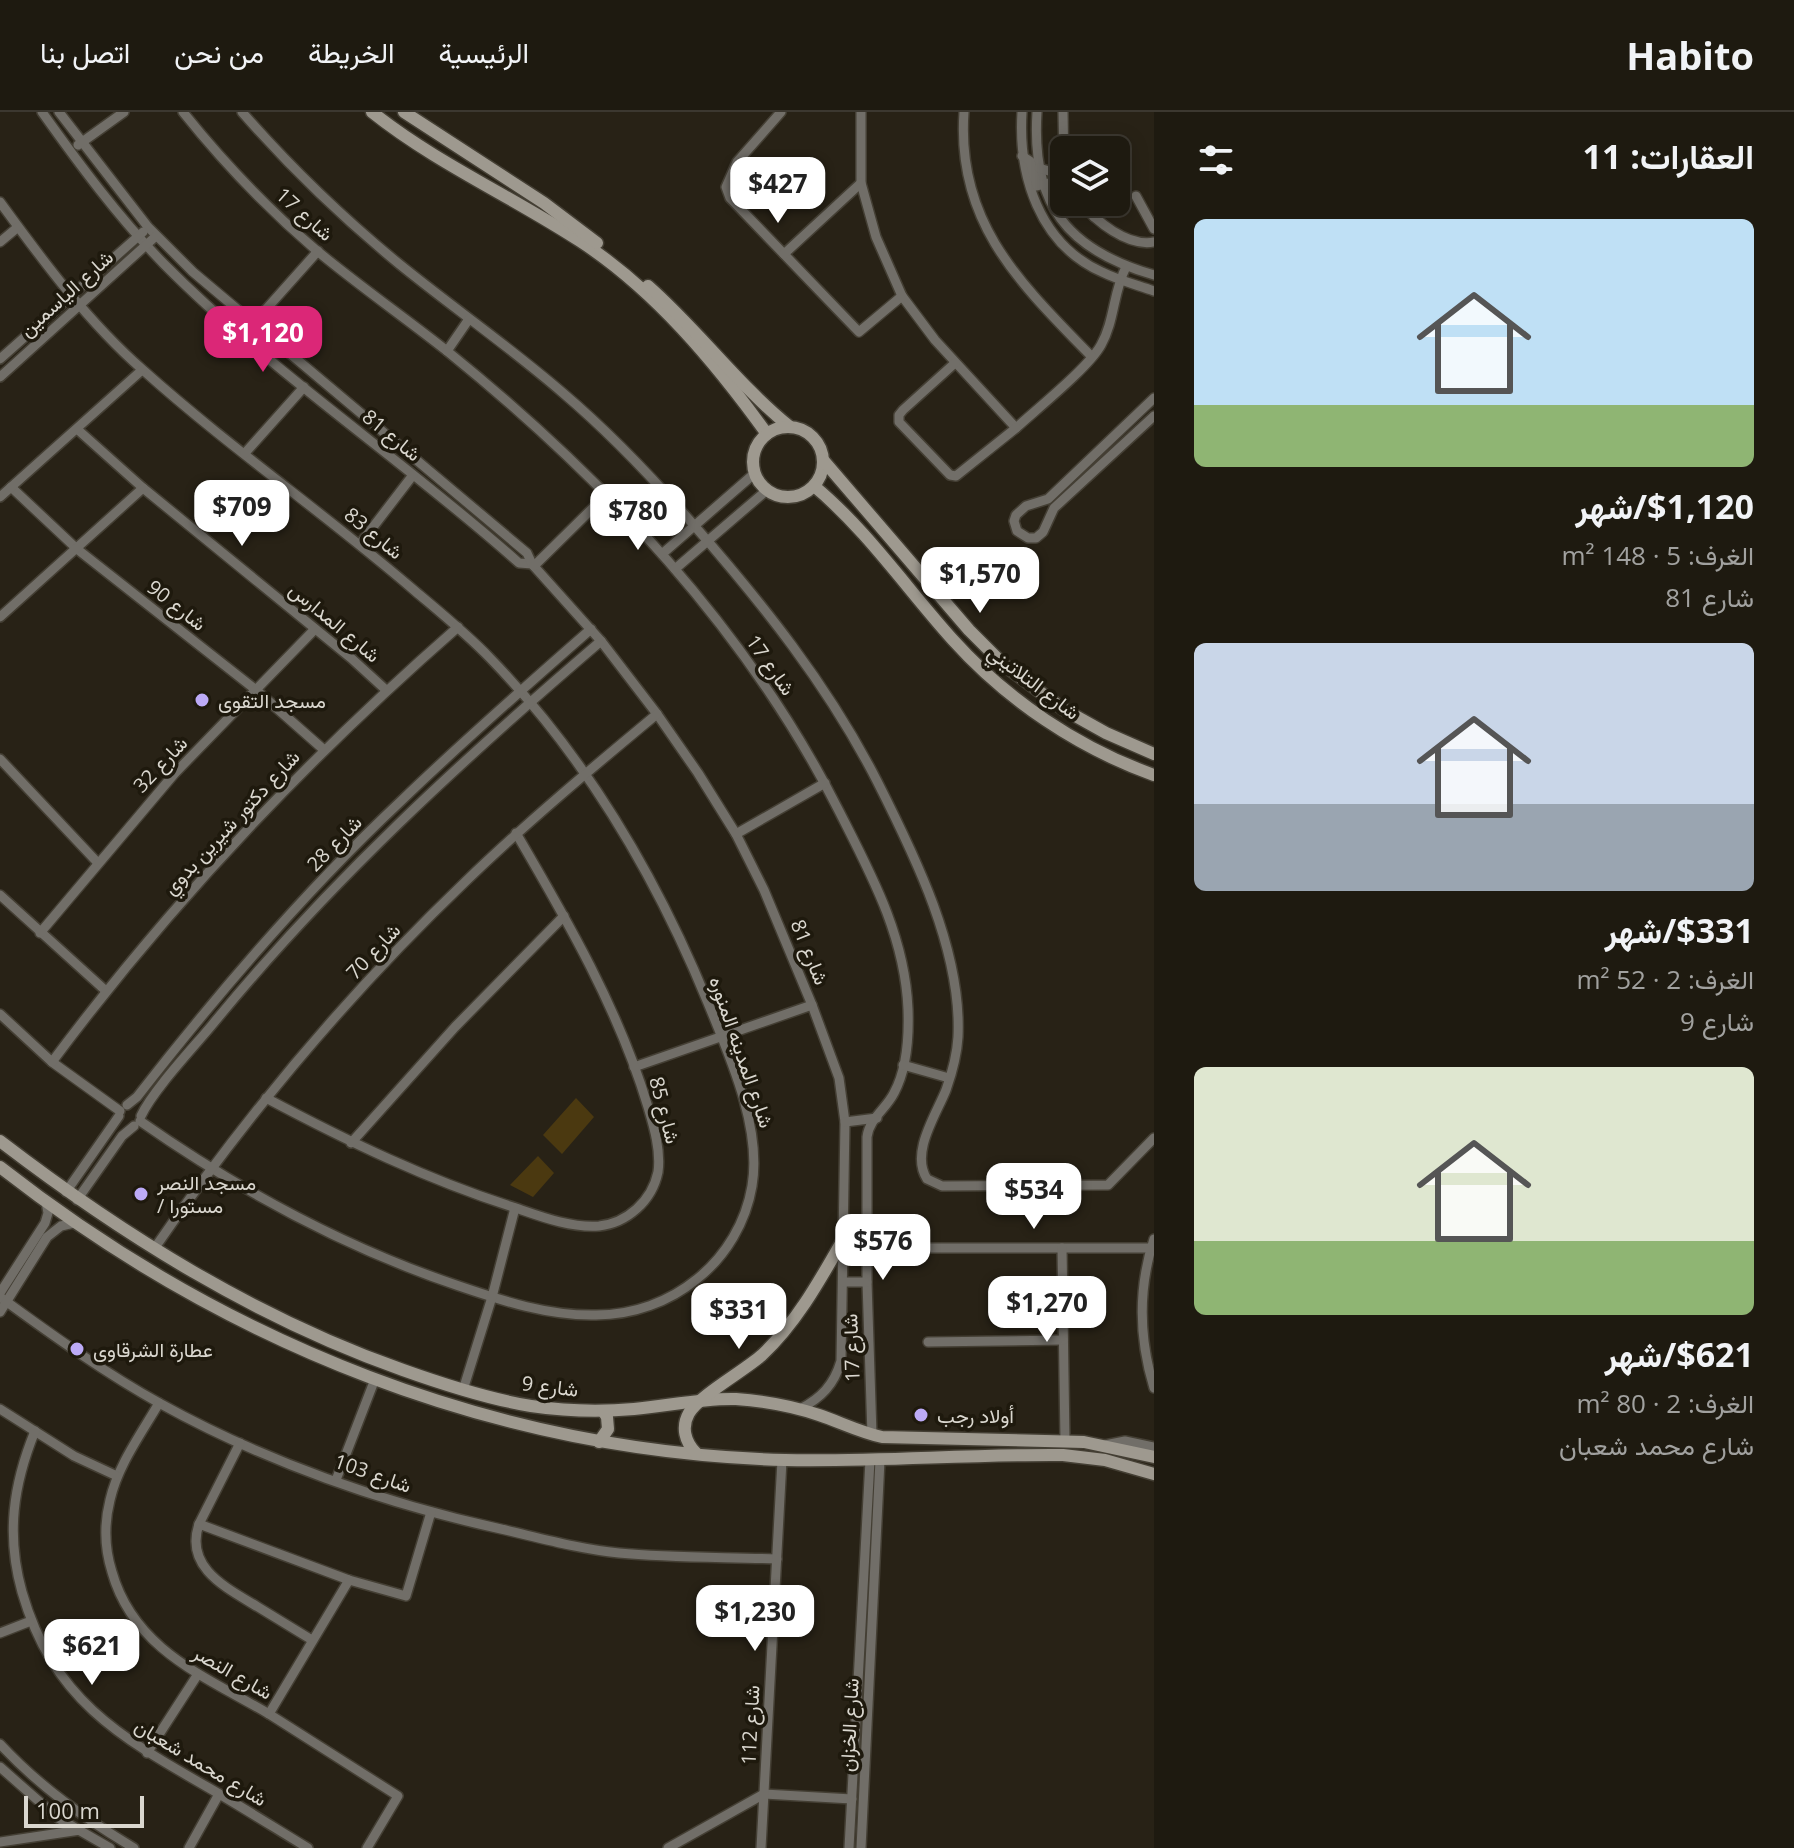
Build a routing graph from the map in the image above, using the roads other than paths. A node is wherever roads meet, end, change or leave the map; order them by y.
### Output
1 (42, 112) edge
2 (59, 112) edge
3 (124, 112) edge
4 (183, 112) edge
5 (242, 112) edge
6 (372, 112) edge
7 (404, 112) edge
8 (781, 112) edge
9 (861, 112) edge
10 (964, 112) edge
11 (1022, 112) edge
12 (1037, 112) edge
13 (1063, 112) edge
14 (1063, 136) edge
15 (81, 142) junction
16 (70, 150) junction
17 (1022, 156) junction
18 (1039, 168) junction
19 (1050, 171) edge
20 (1050, 180) edge
21 (861, 183) junction
22 (1043, 184) junction
23 (1136, 196) dead end
24 (0, 202) edge
25 (1094, 217) edge
26 (18, 227) junction
27 (148, 227) junction
28 (1154, 229) edge
29 (139, 236) junction
30 (156, 236) junction
31 (0, 242) edge
32 (1154, 242) edge
33 (146, 245) junction
34 (318, 251) junction
35 (784, 254) junction
36 (1126, 267) junction
37 (1154, 275) edge
38 (1120, 279) junction
39 (1154, 291) edge
40 (72, 294) junction
41 (902, 296) junction
42 (81, 304) junction
43 (469, 319) junction
44 (252, 324) junction
45 (243, 335) junction
46 (447, 351) junction
47 (1092, 357) junction
48 (0, 359) edge
49 (955, 363) junction
50 (142, 370) junction
51 (0, 377) edge
52 (304, 387) junction
53 (1154, 398) edge
54 (1154, 416) edge
55 (373, 426) junction
56 (790, 427) junction
57 (1016, 428) junction
58 (77, 429) junction
59 (767, 434) junction
60 (365, 437) junction
61 (245, 453) junction
62 (823, 460) junction
63 (755, 473) junction
64 (413, 475) junction
65 (814, 486) junction
66 (11, 487) junction
67 (143, 488) junction
68 (767, 490) junction
69 (607, 494) junction
70 (0, 497) edge
71 (693, 524) junction
72 (707, 540) junction
73 (360, 544) junction
74 (77, 549) junction
75 (662, 554) junction
76 (533, 565) junction
77 (675, 569) junction
78 (0, 617) edge
79 (458, 627) junction
80 (315, 629) junction
81 (591, 629) junction
82 (601, 641) junction
83 (256, 690) junction
84 (386, 690) junction
85 (520, 691) junction
86 (529, 702) junction
87 (657, 714) junction
88 (323, 749) junction
89 (1154, 754) edge
90 (0, 759) edge
91 (585, 774) junction
92 (1154, 775) edge
93 (825, 783) junction
94 (400, 801) junction
95 (409, 811) junction
96 (516, 833) junction
97 (736, 834) junction
98 (97, 862) junction
99 (0, 895) edge
100 (564, 916) junction
101 (40, 933) junction
102 (106, 991) junction
103 (812, 1005) junction
104 (0, 1014) edge
105 (722, 1036) junction
106 (52, 1062) junction
107 (903, 1065) junction
108 (634, 1067) junction
109 (949, 1078) junction
110 (266, 1098) junction
111 (122, 1111) junction
112 (877, 1118) junction
113 (138, 1121) junction
114 (845, 1122) junction
115 (1154, 1138) edge
116 (0, 1141) edge
117 (351, 1143) junction
118 (0, 1167) edge
119 (209, 1170) junction
120 (71, 1196) junction
121 (46, 1202) junction
122 (515, 1208) junction
123 (74, 1223) junction
124 (844, 1238) junction
125 (1153, 1245) edge
126 (915, 1248) dead end
127 (1062, 1248) junction
128 (154, 1249) junction
129 (844, 1282) junction
130 (867, 1282) junction
131 (2, 1297) edge
132 (492, 1297) junction
133 (0, 1312) edge
134 (1149, 1335) edge
135 (1063, 1340) junction
136 (928, 1342) dead end
137 (375, 1379) junction
138 (1154, 1388) edge
139 (463, 1390) junction
140 (703, 1399) junction
141 (159, 1403) junction
142 (0, 1409) edge
143 (800, 1409) junction
144 (603, 1411) junction
145 (35, 1431) junction
146 (872, 1435) junction
147 (1065, 1440) junction
148 (599, 1442) junction
149 (240, 1443) junction
150 (1105, 1445) junction
151 (1154, 1447) edge
152 (696, 1453) junction
153 (1154, 1457) edge
154 (782, 1460) junction
155 (875, 1460) junction
156 (1154, 1474) edge
157 (117, 1476) junction
158 (336, 1480) junction
159 (431, 1512) junction
160 (199, 1524) junction
161 (777, 1559) junction
162 (349, 1580) junction
163 (31, 1621) junction
164 (0, 1633) edge
165 (312, 1640) junction
166 (198, 1674) junction
167 (269, 1714) junction
168 (855, 1743) junction
169 (0, 1744) edge
170 (866, 1744) junction
171 (147, 1753) junction
172 (0, 1767) edge
173 (219, 1794) junction
174 (764, 1794) junction
175 (852, 1799) junction
176 (80, 1830) junction
177 (0, 1842) edge
178 (110, 1848) edge
179 (134, 1848) edge
180 (189, 1848) edge
181 (308, 1848) edge
182 (367, 1848) edge
183 (668, 1848) edge
184 (761, 1848) edge
185 (849, 1848) edge
186 (861, 1848) edge

1 - 16 street, شارع 81
2 - 15 street, شارع 81
3 - 15 street
4 - 34 street, شارع 17
5 - 43 street
6 - 59 main road
7 - 56 main road
8 - 35 street
9 - 21 street
10 - 47 street
11 - 17 street
12 - 18 street
13 - 14 street
15 - 16 street
15 - 27 street, شارع 81
16 - 29 street, شارع 81
17 - 22 street
17 - 38 street
18 - 19 street
18 - 22 street
20 - 22 street
21 - 35 street
21 - 41 street
22 - 36 street
23 - 28 street
24 - 26 street, شارع 83
25 - 32 street
26 - 31 street
26 - 40 street, شارع 83
27 - 29 street, شارع الياسمين
27 - 30 street, شارع 81
29 - 33 street, شارع 81
29 - 40 street, شارع الياسمين
30 - 33 street, شارع الياسمين
30 - 44 street, شارع 81
33 - 42 street, شارع الياسمين
33 - 45 street, شارع 81
34 - 44 street
34 - 46 street, شارع 17
35 - 41 street
36 - 37 street
36 - 38 street
38 - 39 street
38 - 47 street
40 - 42 street, شارع 83
40 - 48 street, شارع الياسمين
41 - 49 street
42 - 50 street, شارع 83
42 - 51 street, شارع الياسمين
43 - 46 street
43 - 71 street
44 - 45 street
44 - 55 street, شارع 81
45 - 52 street, شارع 81
46 - 69 street, شارع 17
47 - 57 street
49 - 57 street
49 - 57 street
50 - 58 street
50 - 61 street, شارع 83
52 - 60 street, شارع 81
52 - 61 street
53 - 54 street
55 - 60 street
55 - 76 street, شارع 81
56 - 59 main road
56 - 62 main road
58 - 66 street
58 - 67 street, شارع المدارس
59 - 63 main road
60 - 64 street, شارع 81
61 - 73 street, شارع 83
62 - 65 main road
62 - 89 main road, شارع التلاتيني
63 - 68 main road
63 - 71 street
64 - 73 street
64 - 76 street, شارع 81
65 - 68 main road
65 - 92 main road, شارع التلاتيني
66 - 70 street
66 - 74 street, شارع 90
67 - 74 street
67 - 80 street, شارع المدارس
68 - 72 street
69 - 75 street, شارع 17
69 - 76 street
71 - 72 street
71 - 75 street
72 - 77 street
72 - 109 street
73 - 79 street, شارع 83
74 - 78 street
74 - 83 street, شارع 90
75 - 77 street, شارع 17
76 - 81 street, شارع 81
77 - 93 street, شارع 17
79 - 84 street, شارع دكتور شيرين بدوي
79 - 85 street, شارع 83
80 - 83 street, شارع 32
80 - 84 street, شارع المدارس
81 - 82 street, شارع 81
81 - 85 street, شارع 28
82 - 86 street, شارع 28
82 - 87 street, شارع 81
83 - 88 street, شارع 90
83 - 98 street, شارع 32
84 - 88 street, شارع دكتور شيرين بدوي
85 - 86 street, شارع المدينه المنوره
85 - 94 street, شارع 28
86 - 91 street, شارع المدينه المنوره
86 - 95 street, شارع 28
87 - 91 street, شارع 70
87 - 97 street, شارع 81
88 - 102 street, شارع دكتور شيرين بدوي
90 - 98 street
91 - 96 street, شارع 70
91 - 105 street, شارع المدينه المنوره
93 - 97 street
93 - 107 street, شارع 17
94 - 95 street
94 - 111 street, شارع 28
95 - 113 street, شارع 28
96 - 100 street, شارع 85
96 - 110 street, شارع 70
97 - 103 street, شارع 81
98 - 101 street, شارع 32
99 - 101 street
100 - 108 street, شارع 85
100 - 117 street
101 - 102 street
102 - 106 street, شارع دكتور شيرين بدوي
103 - 105 street
103 - 114 street, شارع 81
104 - 106 street
105 - 108 street
105 - 132 street, شارع المدينه المنوره
106 - 111 street
107 - 109 street
107 - 112 street, شارع 17
108 - 122 street, شارع 85
109 - 115 street
110 - 117 street, شارع 85
110 - 119 street, شارع 70
111 - 113 street
111 - 113 street
111 - 120 street, شارع 28
112 - 114 street
112 - 130 street, شارع 17
113 - 119 street, شارع المدينه المنوره
113 - 120 street, شارع 28
114 - 124 street, شارع 81
116 - 120 main road, شارع 9
117 - 122 street, شارع 85
118 - 121 main road
119 - 128 street, شارع 70
119 - 132 street, شارع المدينه المنوره
120 - 128 main road, شارع 9
121 - 123 main road
121 - 131 street
122 - 132 street
123 - 131 street
123 - 137 main road
124 - 129 street, شارع 81
124 - 140 main road
125 - 127 street
125 - 134 street
126 - 127 street
127 - 135 street
128 - 139 main road, شارع 9
129 - 130 street
129 - 143 street, شارع 81
130 - 146 street, شارع 17
131 - 133 street
131 - 141 street, شارع 103
132 - 139 street
134 - 138 street
135 - 136 street
135 - 147 street
137 - 148 main road
137 - 158 street
139 - 144 main road, شارع 9
140 - 143 main road, شارع 9
140 - 144 main road, شارع 9
140 - 152 main road
141 - 149 street, شارع 103
141 - 157 street, شارع النصر
142 - 145 street
143 - 146 main road, شارع 9
144 - 148 main road
145 - 157 street
145 - 163 street, شارع محمد شعبان
146 - 147 main road, شارع 9
147 - 150 main road, شارع 9
148 - 152 main road
149 - 158 street, شارع 103
149 - 160 street
150 - 151 street
150 - 153 main road, شارع 9
152 - 154 main road
154 - 155 main road
154 - 161 street, شارع 112
155 - 156 main road
155 - 168 street, شارع الخزان
155 - 170 street, شارع الخزان
157 - 166 street, شارع النصر
158 - 159 street, شارع 103
159 - 161 street, شارع 103
159 - 162 street
160 - 162 street
160 - 165 street
161 - 174 street, شارع 112
162 - 165 street
163 - 164 street
163 - 171 street, شارع محمد شعبان
165 - 167 street
166 - 167 street, شارع النصر
166 - 171 street
167 - 182 street, شارع النصر
168 - 170 street
168 - 175 street, شارع الخزان
169 - 179 street
170 - 186 street, شارع الخزان
171 - 173 street, شارع محمد شعبان
172 - 176 street
173 - 180 street
173 - 181 street, شارع محمد شعبان
174 - 175 street
174 - 183 street
174 - 184 street, شارع 112
175 - 185 street, شارع الخزان
176 - 177 street
176 - 178 street

